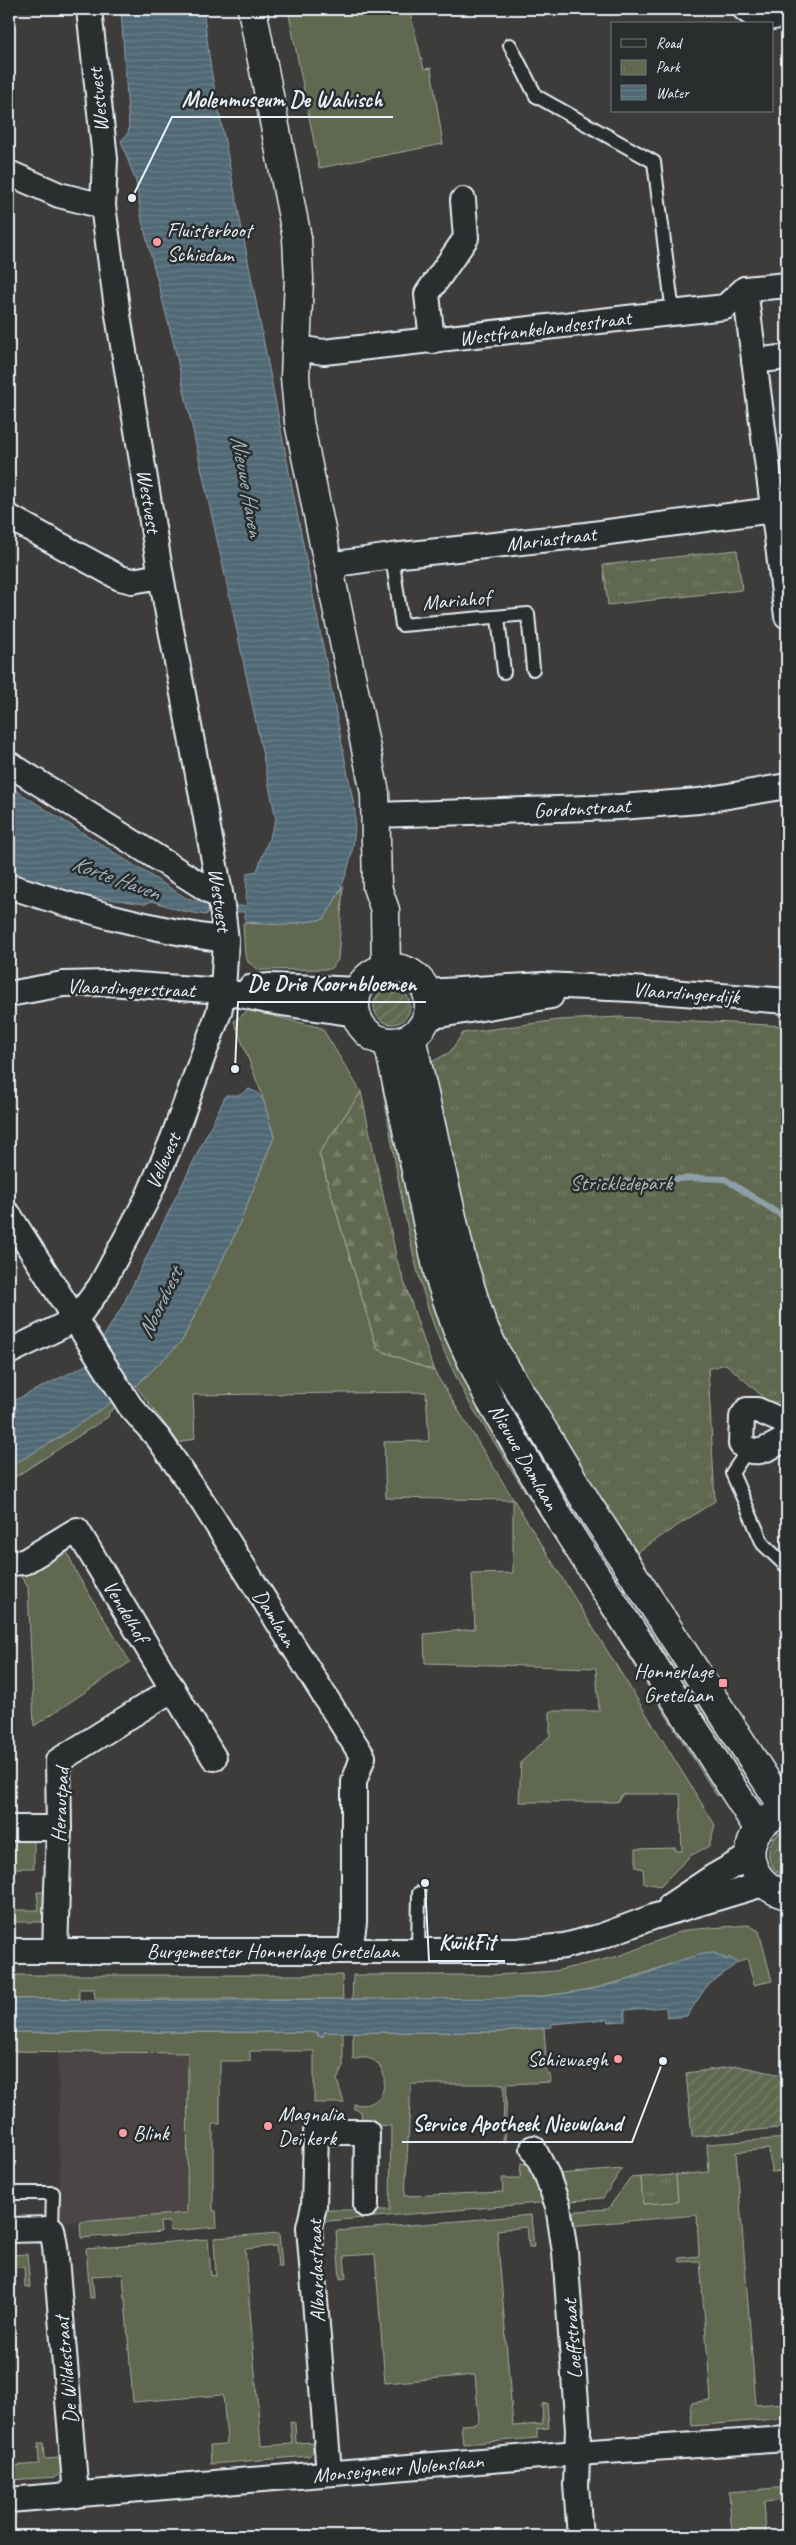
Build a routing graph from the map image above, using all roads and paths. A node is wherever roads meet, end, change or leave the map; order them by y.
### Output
1 (88, 9) edge
2 (252, 9) edge
3 (745, 9) edge
4 (787, 15) edge
5 (510, 45) dead end
6 (9, 173) edge
7 (463, 200) dead end
8 (104, 206) junction
9 (787, 284) edge
10 (745, 289) junction
11 (673, 313) junction
12 (432, 341) junction
13 (296, 348) junction
14 (787, 357) edge
15 (754, 361) junction
16 (9, 517) edge
17 (779, 524) edge
18 (392, 556) junction
19 (330, 571) junction
20 (161, 576) junction
21 (787, 616) edge
22 (498, 617) junction
23 (533, 669) dead end
24 (504, 672) dead end
25 (9, 764) edge
26 (787, 786) edge
27 (375, 816) junction
28 (9, 886) edge
29 (221, 898) junction
30 (226, 940) junction
31 (367, 987) junction
32 (223, 992) junction
33 (9, 994) edge
34 (787, 1001) edge
35 (413, 1022) junction
36 (9, 1215) edge
37 (76, 1319) junction
38 (9, 1352) edge
39 (787, 1423) edge
40 (787, 1438) edge
41 (747, 1451) junction
42 (9, 1563) edge
43 (787, 1567) edge
44 (172, 1689) junction
45 (214, 1758) dead end
46 (787, 1811) edge
47 (9, 1828) edge
48 (59, 1828) junction
49 (758, 1828) junction
50 (750, 1856) junction
51 (763, 1884) junction
52 (419, 1893) dead end
53 (787, 1895) edge
54 (653, 1917) junction
55 (9, 1951) edge
56 (55, 1951) junction
57 (350, 1951) junction
58 (418, 1951) junction
59 (533, 2148) dead end
60 (9, 2193) edge
61 (366, 2205) dead end
62 (9, 2230) edge
63 (53, 2238) junction
64 (787, 2439) edge
65 (577, 2453) junction
66 (329, 2474) junction
67 (76, 2495) junction
68 (9, 2500) edge
69 (580, 2536) edge

1 - 8 street, Westvest
2 - 13 street
3 - 4 street
5 - 11 lane
6 - 8 street
7 - 12 street
8 - 20 street, Westvest
9 - 10 street
10 - 11 street, Westfrankelandsestraat
10 - 15 street
11 - 12 street, Westfrankelandsestraat
12 - 13 street, Westfrankelandsestraat
13 - 19 street
14 - 15 street
15 - 17 street
16 - 20 street
17 - 18 street, Mariastraat
17 - 21 street
18 - 19 street, Mariastraat
18 - 22 lane, Mariahof
19 - 27 street
20 - 29 street, Westvest
22 - 23 lane, Mariahof
22 - 24 lane
25 - 29 street
26 - 27 street, Gordonstraat
27 - 31 street
28 - 30 street
29 - 30 street, Westvest
30 - 32 street, Westvest
31 - 32 street, Vlaardingerstraat
31 - 35 street
31 - 35 street
32 - 33 street, Vlaardingerstraat
32 - 37 street, Vellevest
34 - 35 street, Vlaardingerdijk
35 - 46 street, Nieuwe Damlaan
35 - 49 street, Nieuwe Damlaan
36 - 37 street, Damlaan
37 - 38 street
37 - 57 street, Damlaan
39 - 41 street
40 - 41 street
41 - 43 lane
42 - 44 street, Vendelhof
44 - 45 street, Vendelhof
44 - 48 street, Herautpad
46 - 49 street
47 - 48 street
48 - 56 street, Herautpad
49 - 50 street
50 - 51 street
50 - 54 street, Burgemeester Honnerlage Gretelaan
51 - 53 street
51 - 54 street, Burgemeester Honnerlage Gretelaan
52 - 58 lane
54 - 58 street, Burgemeester Honnerlage Gretelaan
55 - 56 street, Burgemeester Honnerlage Gretelaan
56 - 57 street, Burgemeester Honnerlage Gretelaan
57 - 58 street, Burgemeester Honnerlage Gretelaan
59 - 65 street, Loeffstraat
60 - 63 lane
61 - 66 street, Albardastraat
62 - 63 street
63 - 67 street, De Wildestraat
64 - 65 street, Monseigneur Nolenslaan
65 - 66 street, Monseigneur Nolenslaan
65 - 69 street, Loeffstraat
66 - 67 street, Monseigneur Nolenslaan
67 - 68 street, Monseigneur Nolenslaan

